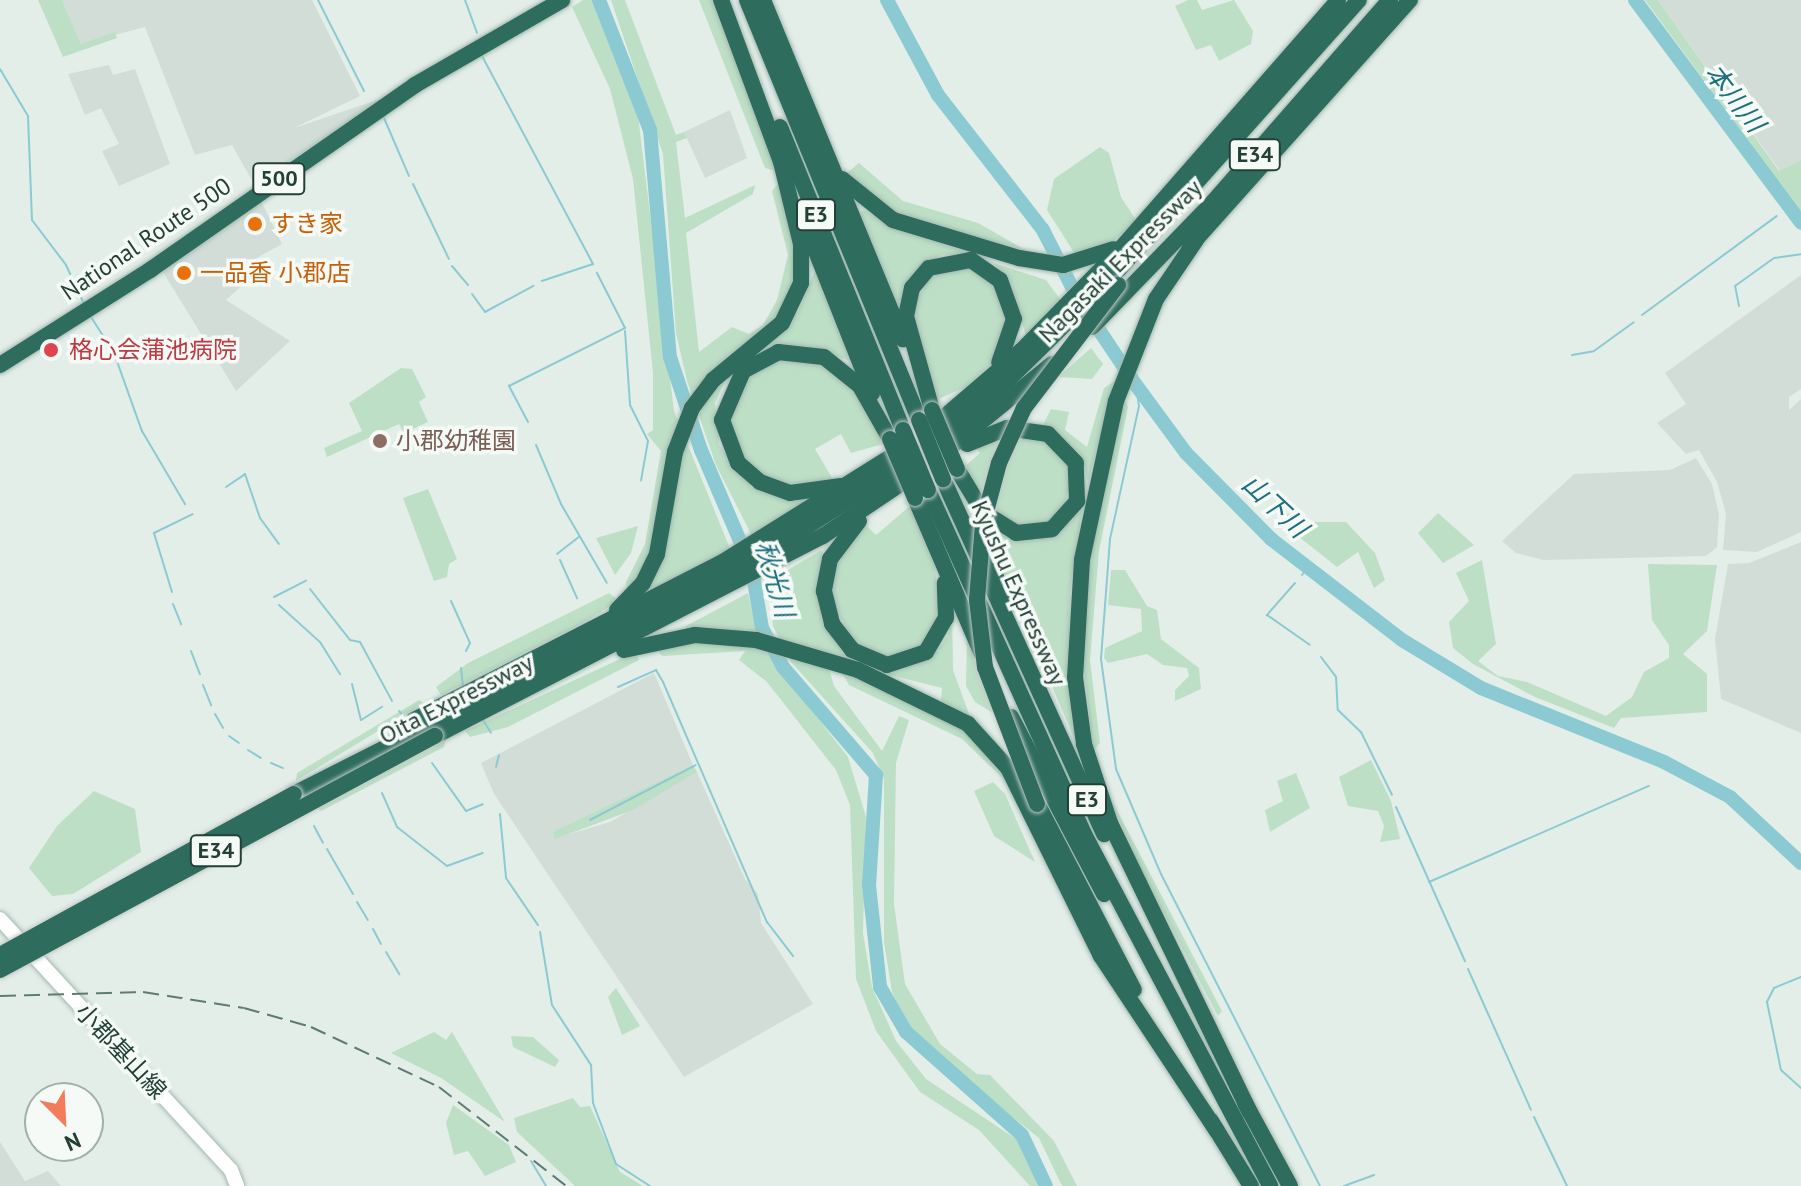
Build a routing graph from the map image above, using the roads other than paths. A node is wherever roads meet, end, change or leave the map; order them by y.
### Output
1 (562, 0) edge
2 (721, 0) edge
3 (728, 0) edge
4 (747, 0) edge
5 (763, 0) edge
6 (1338, 0) edge
7 (1357, 0) edge
8 (1372, 0) edge
9 (1393, 0) edge
10 (1410, 0) edge
11 (1297, 129) junction
12 (827, 154) junction
13 (781, 162) junction
14 (1177, 185) junction
15 (1158, 207) junction
16 (1196, 240) junction
17 (1106, 282) junction
18 (1076, 305) junction
19 (1117, 308) junction
20 (0, 365) edge
21 (972, 394) junction
22 (924, 421) junction
23 (896, 435) junction
24 (926, 458) junction
25 (876, 469) junction
26 (950, 474) junction
27 (896, 488) junction
28 (921, 494) junction
29 (868, 513) junction
30 (769, 557) junction
31 (727, 580) junction
32 (559, 644) junction
33 (477, 704) junction
34 (0, 919) edge
35 (0, 955) edge
36 (0, 970) edge
37 (1250, 1112) junction
38 (1216, 1130) junction
39 (237, 1186) edge
40 (1251, 1186) edge
41 (1270, 1186) edge
42 (1290, 1186) edge

1 - 20 highway, National Route 500 / 500
2 - 13 highway
3 - 23 highway, Kyushu Expressway / E3
4 - 22 highway, Kyushu Expressway / E3
5 - 12 highway
6 - 14 highway
7 - 14 highway
7 - 17 highway, Nagasaki Expressway / E34
8 - 17 highway
9 - 11 highway
9 - 19 highway, Nagasaki Expressway / E34
10 - 11 highway
11 - 16 highway
12 - 15 highway
12 - 22 highway
13 - 23 highway
13 - 32 highway
14 - 15 highway
15 - 17 highway
16 - 19 highway
16 - 37 highway
17 - 18 highway, Nagasaki Expressway / E34
17 - 38 highway, bridge
18 - 21 highway
18 - 24 highway, Nagasaki Expressway / E34
19 - 24 highway, E34
21 - 22 highway
21 - 25 highway
22 - 22 highway
22 - 23 highway
22 - 25 highway
22 - 26 highway, Kyushu Expressway / E3, bridge
23 - 28 highway, Kyushu Expressway / E3, bridge
24 - 27 highway, Oita Expressway / E34
24 - 30 highway, Oita Expressway / E34
25 - 30 highway
26 - 29 highway
26 - 37 highway, Kyushu Expressway / E3
27 - 29 highway
27 - 30 highway, Oita Expressway / E34
28 - 29 highway
28 - 41 highway, Kyushu Expressway / E3
29 - 30 highway
30 - 31 highway, Oita Expressway / E34
31 - 32 highway
31 - 33 highway, Oita Expressway / E34
31 - 33 highway, Oita Expressway / E34
32 - 33 highway
33 - 35 highway, E34, bridge
33 - 36 highway, Oita Expressway / E34, bridge
33 - 38 highway
34 - 39 main road, 小郡基山線
37 - 42 highway, Kyushu Expressway / E3
38 - 40 highway

